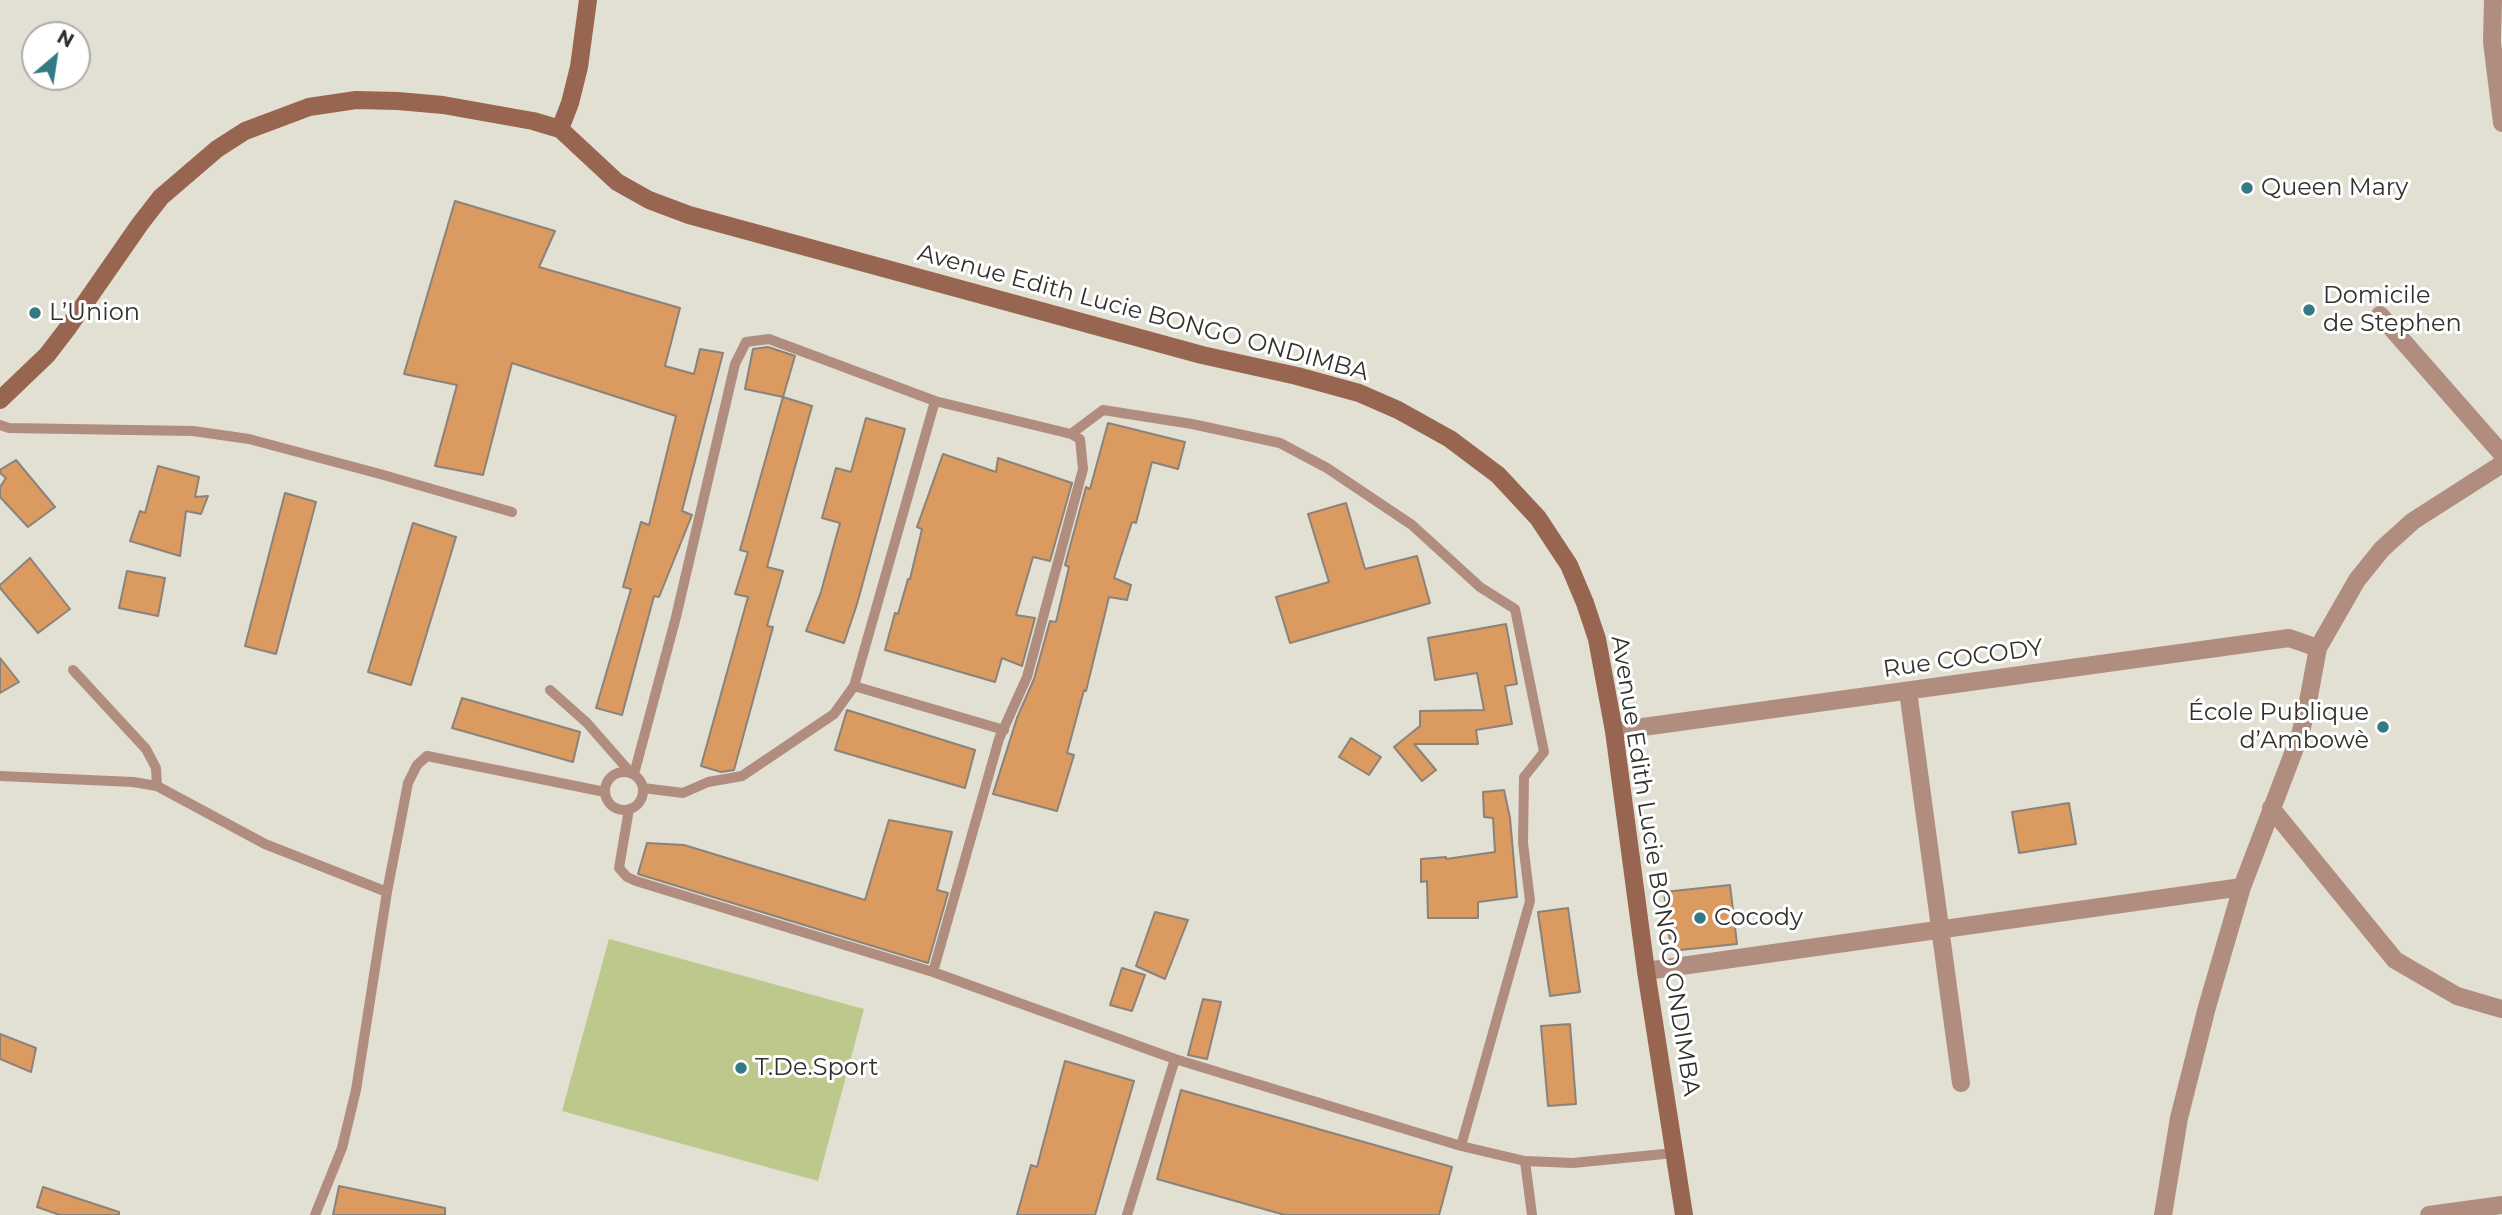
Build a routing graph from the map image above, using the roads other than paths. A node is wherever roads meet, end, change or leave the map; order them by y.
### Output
1 (588, 0) edge
2 (2493, 0) edge
3 (2502, 123) edge
4 (560, 129) junction
5 (2380, 315) dead end
6 (0, 400) edge
7 (935, 401) junction
8 (0, 425) edge
9 (1071, 434) junction
10 (2502, 454) edge
11 (2502, 464) edge
12 (512, 512) dead end
13 (2318, 648) junction
14 (73, 670) dead end
15 (855, 686) junction
16 (550, 690) dead end
17 (1908, 691) junction
18 (1004, 730) junction
19 (1614, 731) junction
20 (632, 773) junction
21 (0, 776) edge
22 (157, 786) junction
23 (643, 788) junction
24 (605, 792) junction
25 (2271, 808) junction
26 (629, 809) junction
27 (2242, 887) junction
28 (387, 892) junction
29 (1941, 929) junction
30 (1646, 971) junction
31 (933, 972) junction
32 (2502, 1009) edge
33 (1175, 1059) junction
34 (1961, 1083) dead end
35 (1461, 1146) junction
36 (1674, 1153) junction
37 (1525, 1161) junction
38 (2502, 1205) edge
39 (315, 1215) edge
40 (1128, 1215) edge
41 (1532, 1215) edge
42 (1684, 1215) edge
43 (2163, 1215) edge
44 (2429, 1215) edge

1 - 4 main road
2 - 3 street
4 - 6 main road
4 - 19 main road, Avenue Edith Lucie BONGO ONDIMBA
5 - 10 street
7 - 9 lane
7 - 15 lane
7 - 20 lane
8 - 12 lane
9 - 18 lane
9 - 35 lane
11 - 13 street
13 - 17 street, Rue COCODY
13 - 25 street
14 - 22 lane
15 - 18 lane
15 - 23 lane
16 - 20 lane
17 - 19 street, Rue COCODY
17 - 29 street
18 - 31 lane
19 - 30 main road, Avenue Edith Lucie BONGO ONDIMBA
20 - 23 lane
20 - 24 lane
21 - 22 lane
22 - 28 lane
23 - 26 lane
24 - 26 lane
24 - 28 lane
25 - 27 street
25 - 32 street
26 - 31 lane
27 - 29 street
27 - 43 street
28 - 39 lane
29 - 30 street
29 - 34 street
30 - 36 main road, Avenue Edith Lucie BONGO ONDIMBA
31 - 33 lane
33 - 35 lane
33 - 40 lane
35 - 37 lane
36 - 37 lane
36 - 42 main road, Avenue Edith Lucie BONGO ONDIMBA
37 - 41 lane
38 - 44 street

